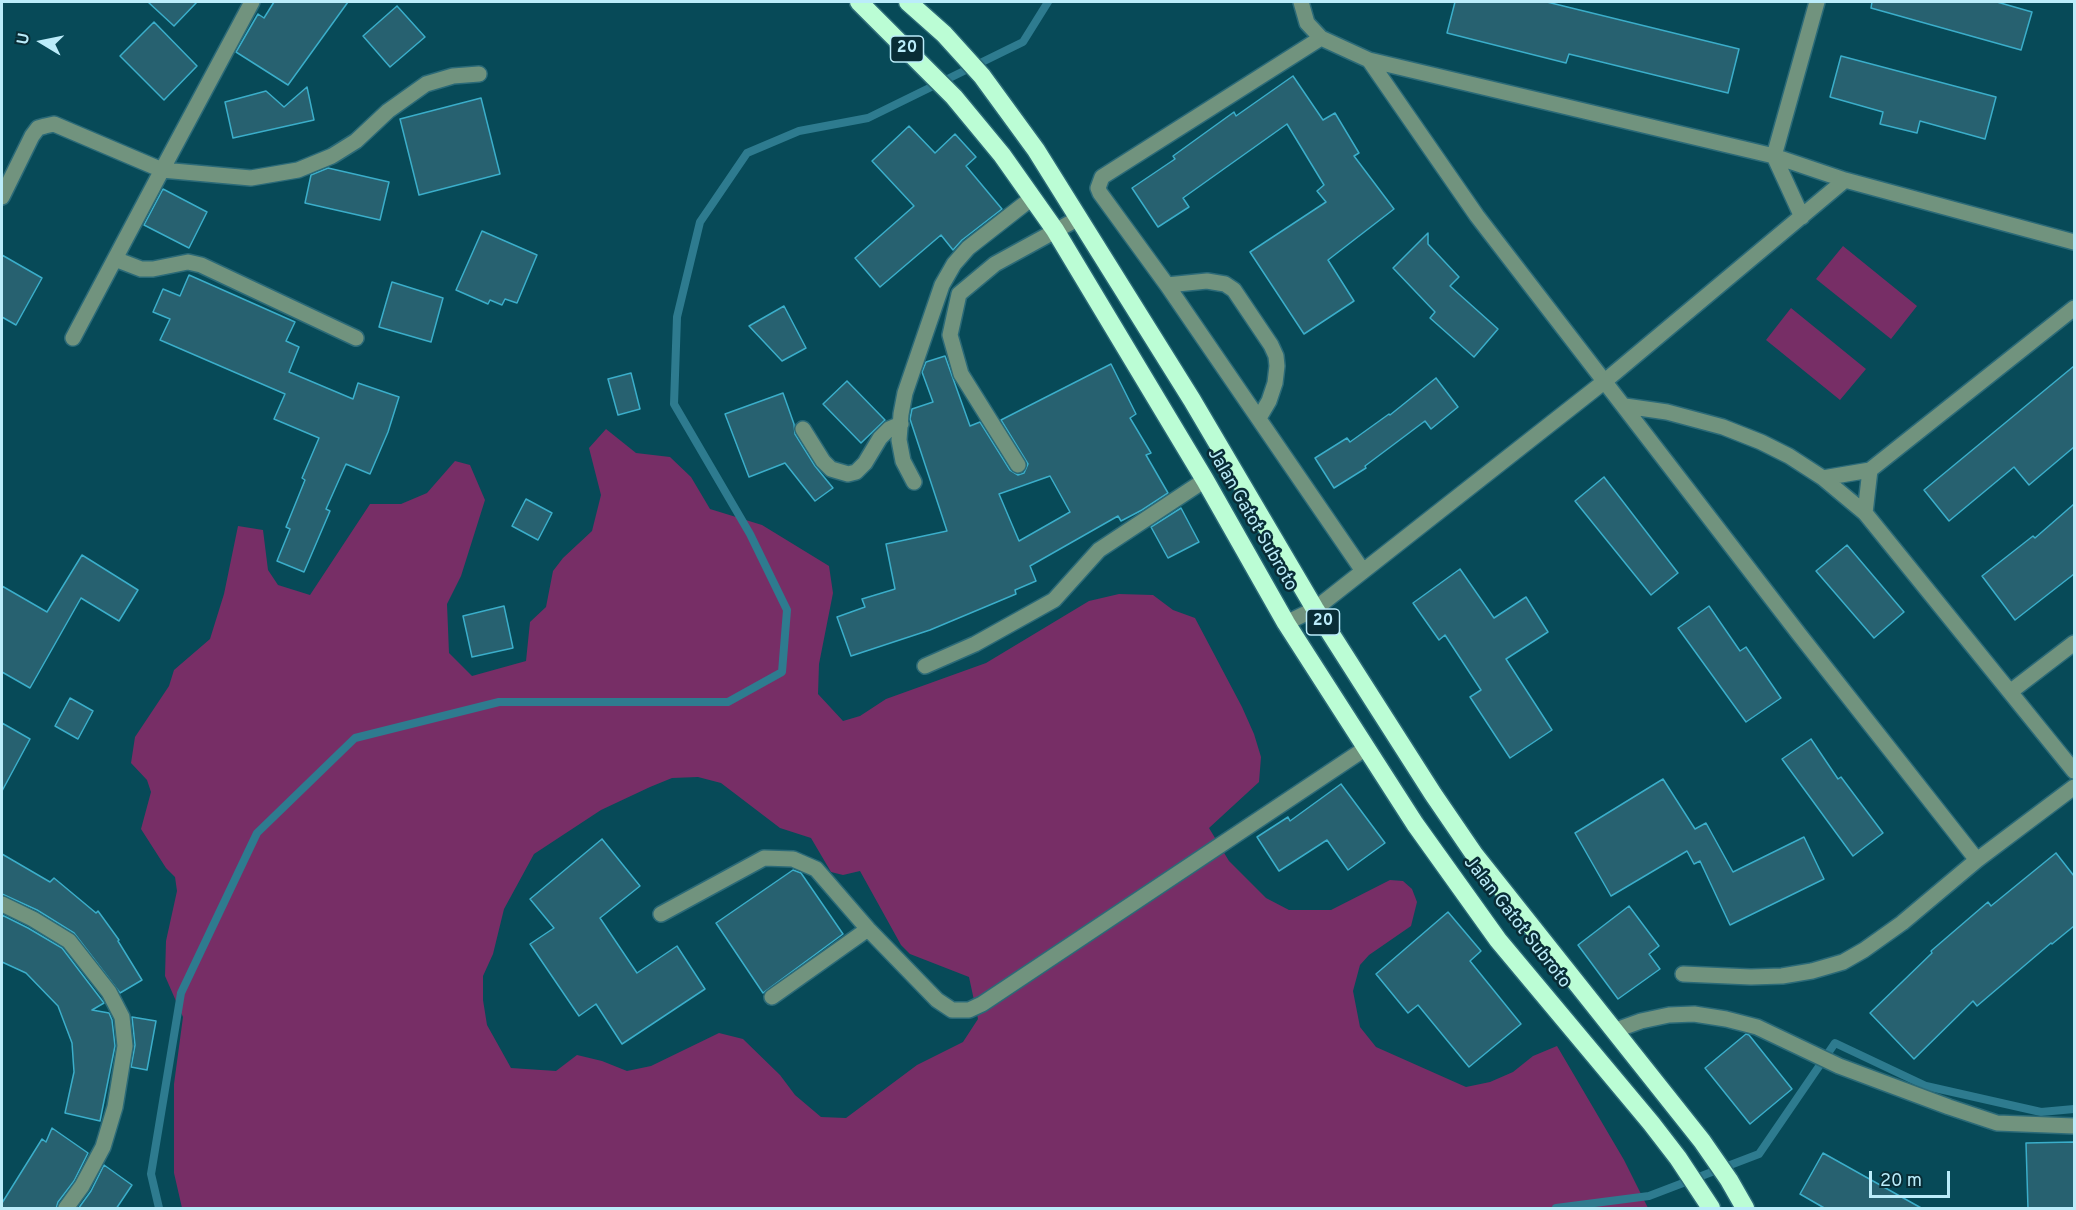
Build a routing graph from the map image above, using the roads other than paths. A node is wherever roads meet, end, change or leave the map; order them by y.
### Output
1 (252, 2) edge
2 (859, 2) edge
3 (908, 2) edge
4 (1301, 2) edge
5 (1817, 2) edge
6 (1321, 38) junction
7 (1369, 60) junction
8 (479, 74) dead end
9 (1774, 156) junction
10 (162, 170) junction
11 (1845, 180) junction
12 (2, 196) edge
13 (1032, 198) junction
14 (1802, 217) junction
15 (1079, 218) junction
16 (1055, 230) junction
17 (2074, 242) edge
18 (115, 259) junction
19 (1167, 285) junction
20 (2074, 308) edge
21 (73, 338) dead end
22 (356, 338) dead end
23 (1605, 381) junction
24 (1625, 406) junction
25 (1258, 418) junction
26 (901, 424) junction
27 (803, 429) dead end
28 (1018, 465) dead end
29 (1870, 470) junction
30 (1823, 478) junction
31 (1205, 480) junction
32 (914, 482) dead end
33 (1865, 513) junction
34 (1363, 572) junction
35 (1315, 609) junction
36 (1286, 623) junction
37 (2074, 643) edge
38 (925, 666) dead end
39 (2010, 692) junction
40 (1366, 748) junction
41 (2074, 771) edge
42 (2074, 787) edge
43 (1977, 860) junction
44 (2, 904) edge
45 (661, 914) dead end
46 (868, 929) junction
47 (1683, 974) dead end
48 (772, 997) dead end
49 (1616, 1030) junction
50 (2074, 1126) edge
51 (1707, 1201) edge
52 (66, 1209) edge
53 (1745, 1209) edge

1 - 10 street
2 - 13 highway, Jalan Gatot Subroto / 20
3 - 15 highway, Jalan Gatot Subroto / 20
4 - 6 street
5 - 9 street
6 - 7 street
6 - 19 street
7 - 9 street
7 - 23 street
8 - 10 street
9 - 11 street
9 - 14 street
10 - 12 street
10 - 18 street
11 - 14 street
11 - 17 street
13 - 16 highway, Jalan Gatot Subroto / 20
13 - 26 street
14 - 23 street
15 - 16 street
15 - 35 highway, Jalan Gatot Subroto / 20
16 - 28 street
16 - 31 highway, Jalan Gatot Subroto / 20
18 - 21 street
18 - 22 street
19 - 25 street
19 - 25 street
20 - 29 street
23 - 24 street
23 - 34 street
24 - 30 street
24 - 43 street
25 - 34 street
26 - 27 street
26 - 32 street
29 - 30 street
29 - 33 street
30 - 33 street
31 - 36 highway, Jalan Gatot Subroto / 20
31 - 38 street
33 - 39 street
34 - 35 street
35 - 36 street
35 - 49 highway, Jalan Gatot Subroto / 20
36 - 40 highway, Jalan Gatot Subroto / 20
37 - 39 street
39 - 41 street
40 - 46 street
40 - 51 highway, Jalan Gatot Subroto / 20
42 - 43 street
43 - 47 street
44 - 52 street
45 - 46 street
46 - 48 street
49 - 50 street
49 - 53 highway, Jalan Gatot Subroto / 20

